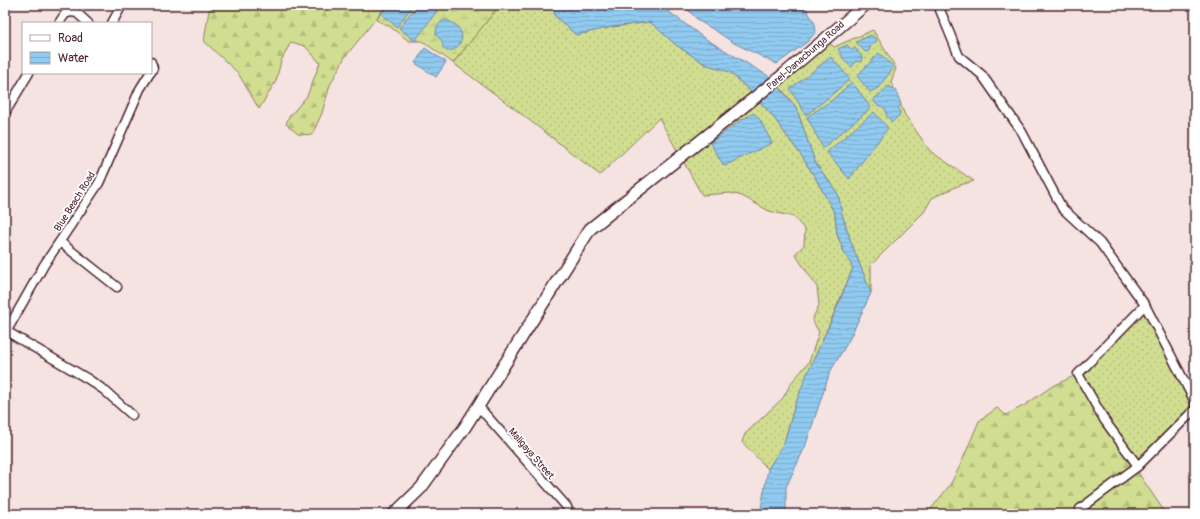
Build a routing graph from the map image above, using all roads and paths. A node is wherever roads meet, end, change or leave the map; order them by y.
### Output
1 (122, 5) edge
2 (865, 5) edge
3 (938, 5) edge
4 (60, 22) edge
5 (87, 22) edge
6 (113, 22) edge
7 (28, 74) edge
8 (148, 74) edge
9 (5, 114) edge
10 (60, 242) junction
11 (117, 287) dead end
12 (1144, 305) junction
13 (6, 333) edge
14 (1195, 402) edge
15 (478, 406) junction
16 (1195, 409) edge
17 (132, 415) dead end
18 (1138, 466) junction
19 (1080, 510) dead end
20 (394, 514) edge
21 (569, 514) edge

1 - 6 street
2 - 15 main road, Parel-Danacbunga Road
3 - 12 street
4 - 5 street
7 - 9 street
8 - 10 street, Blue Beach Road
10 - 11 street
10 - 13 street, Blue Beach Road
12 - 14 street
12 - 18 street
13 - 17 street
15 - 20 main road, Parel-Danacbunga Road
15 - 21 street, Maligaya Street
16 - 18 street
18 - 19 street

